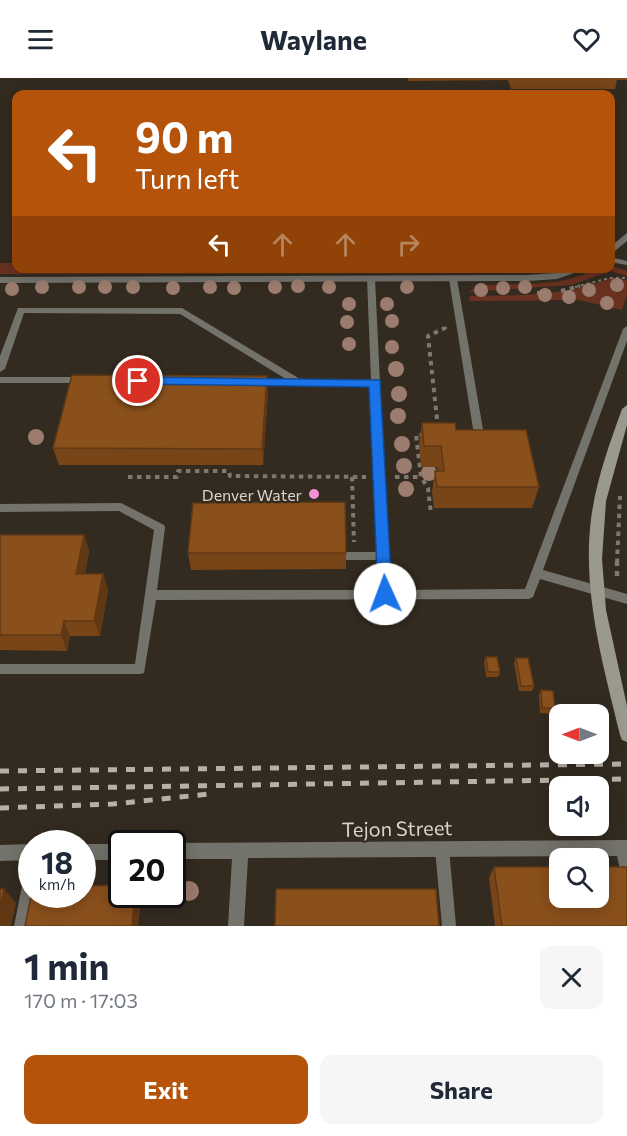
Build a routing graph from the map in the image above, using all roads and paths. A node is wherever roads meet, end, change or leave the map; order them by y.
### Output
1 (627, 237) edge
2 (615, 248) edge
3 (563, 273) edge
4 (370, 279) junction
5 (453, 279) junction
6 (0, 280) edge
7 (444, 319) dead end
8 (627, 329) edge
9 (0, 369) edge
10 (0, 380) edge
11 (95, 380) edge
12 (238, 381) edge
13 (298, 382) junction
14 (375, 382) junction
15 (627, 409) edge
16 (428, 435) edge
17 (439, 435) edge
18 (482, 451) edge
19 (128, 477) dead end
20 (352, 477) junction
21 (380, 477) junction
22 (421, 477) junction
23 (622, 488) dead end
24 (0, 508) edge
25 (431, 514) dead end
26 (350, 556) joint
27 (384, 556) junction
28 (537, 573) junction
29 (617, 586) dead end
30 (385, 594) junction
31 (150, 595) junction
32 (627, 599) edge
33 (0, 669) edge
34 (627, 735) edge
35 (625, 848) edge
36 (442, 849) junction
37 (186, 851) edge
38 (240, 851) junction
39 (18, 852) edge
40 (0, 853) edge
41 (627, 868) edge
42 (25, 908) edge
43 (21, 926) edge
44 (236, 926) edge
45 (448, 926) edge

1 - 2 street
3 - 5 street
4 - 5 street
4 - 6 street
4 - 14 lane
5 - 18 lane
7 - 17 path
8 - 28 lane
9 - 13 lane
10 - 11 lane
12 - 13 lane
13 - 14 lane
14 - 21 lane
15 - 34 main road
16 - 22 path
19 - 20 path
20 - 21 path
20 - 26 path
21 - 22 path
21 - 27 lane
22 - 25 path
23 - 29 path
24 - 31 lane
26 - 27 lane
27 - 30 lane
28 - 30 lane
28 - 32 lane
30 - 31 lane
31 - 33 lane
35 - 36 street, Tejon Street
35 - 41 street
36 - 38 street, Tejon Street
36 - 45 lane
37 - 38 street, Tejon Street
38 - 44 street
39 - 40 street
42 - 43 lane

